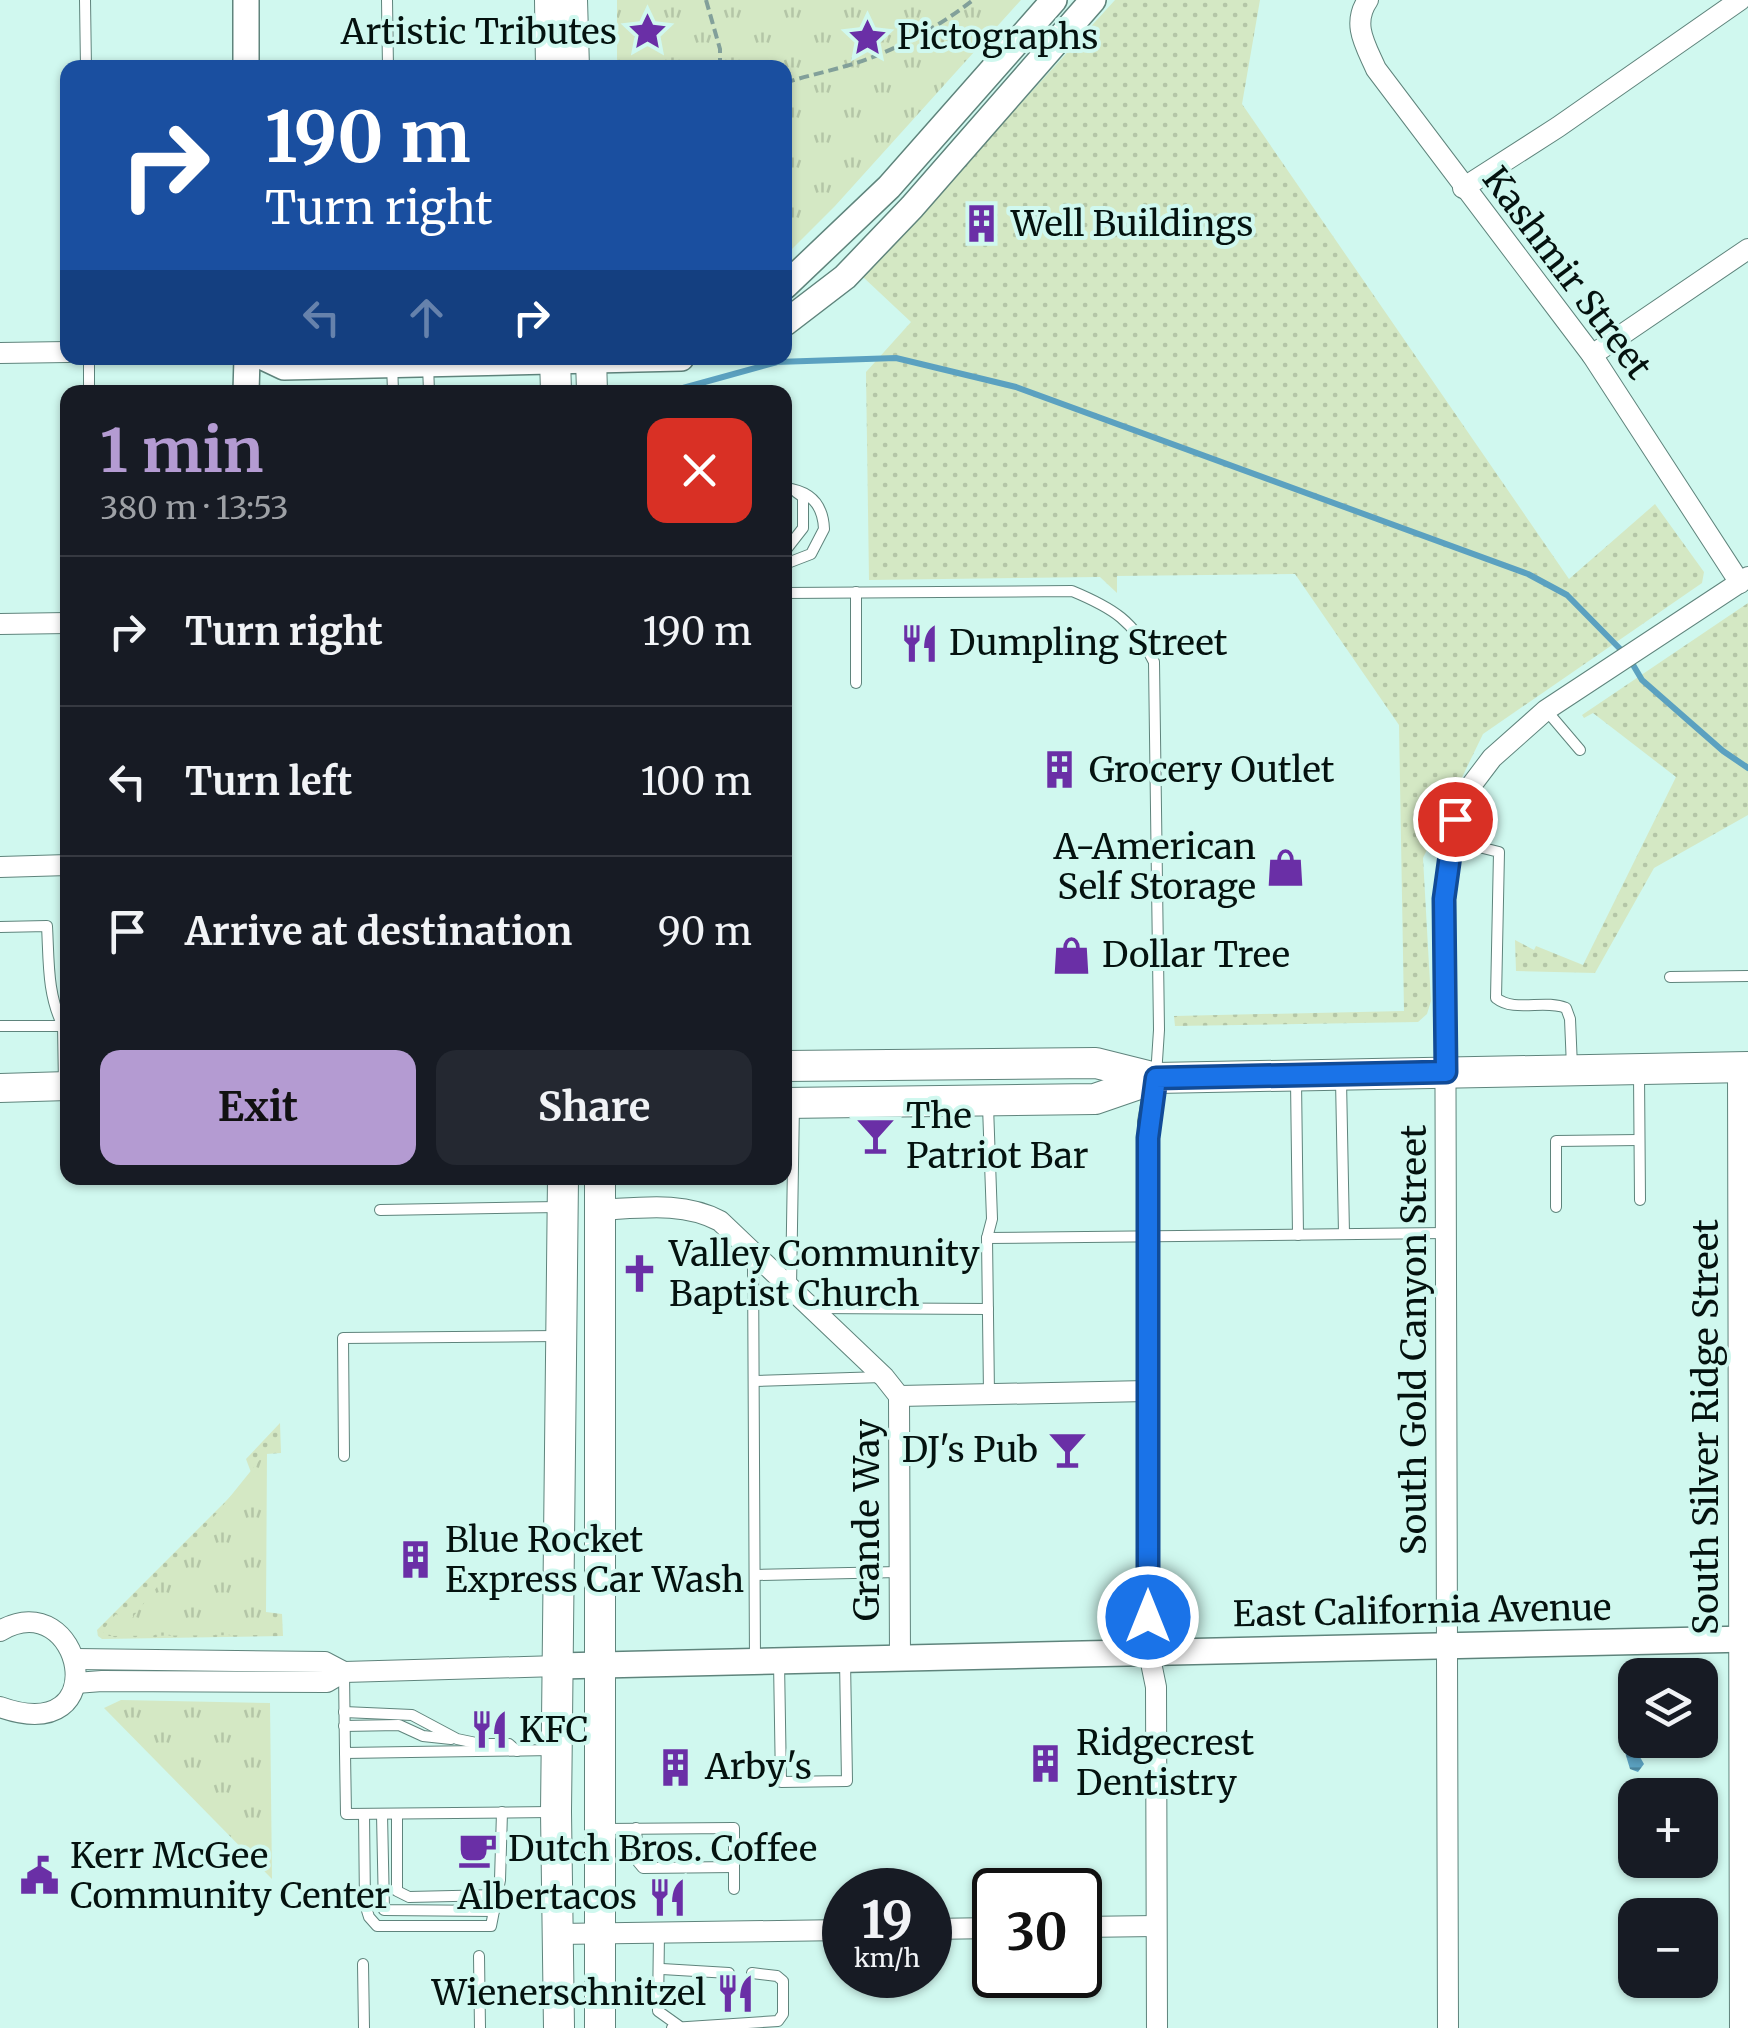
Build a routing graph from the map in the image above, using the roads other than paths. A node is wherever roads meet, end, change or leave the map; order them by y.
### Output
1 (86, 0) edge
2 (246, 0) edge
3 (387, 0) edge
4 (550, 0) edge
5 (572, 0) edge
6 (588, 0) edge
7 (1054, 0) edge
8 (1093, 0) edge
9 (1368, 0) edge
10 (1740, 0) edge
11 (86, 60) edge
12 (246, 60) edge
13 (388, 60) edge
14 (551, 60) edge
15 (574, 60) edge
16 (588, 60) edge
17 (1463, 188) junction
18 (1748, 249) edge
19 (792, 279) edge
20 (792, 318) edge
21 (60, 352) edge
22 (0, 353) edge
23 (1592, 355) junction
24 (280, 365) edge
25 (327, 365) edge
26 (419, 365) edge
27 (428, 366) junction
28 (555, 371) edge
29 (429, 385) edge
30 (792, 489) edge
31 (792, 490) edge
32 (792, 544) edge
33 (792, 561) edge
34 (1744, 580) edge
35 (856, 592) junction
36 (792, 593) edge
37 (60, 623) edge
38 (0, 624) edge
39 (856, 683) dead end
40 (1546, 710) junction
41 (1580, 750) dead end
42 (1450, 840) junction
43 (60, 865) edge
44 (0, 866) edge
45 (0, 927) edge
46 (1748, 976) edge
47 (1670, 977) dead end
48 (60, 1020) edge
49 (0, 1026) edge
50 (60, 1026) edge
51 (792, 1066) edge
52 (1743, 1067) edge
53 (1639, 1068) junction
54 (1572, 1070) junction
55 (1446, 1072) junction
56 (1341, 1074) junction
57 (1296, 1075) junction
58 (1156, 1078) junction
59 (60, 1086) edge
60 (0, 1088) edge
61 (987, 1101) junction
62 (792, 1104) edge
63 (1639, 1140) junction
64 (600, 1185) edge
65 (790, 1185) edge
66 (563, 1192) edge
67 (1640, 1200) dead end
68 (1556, 1207) dead end
69 (380, 1210) dead end
70 (600, 1210) junction
71 (1446, 1233) junction
72 (1344, 1234) junction
73 (1298, 1235) junction
74 (1147, 1236) junction
75 (987, 1238) junction
76 (753, 1252) junction
77 (791, 1288) junction
78 (812, 1308) junction
79 (988, 1309) junction
80 (562, 1335) junction
81 (884, 1377) junction
82 (754, 1381) junction
83 (1147, 1391) junction
84 (990, 1394) junction
85 (899, 1396) junction
86 (344, 1456) dead end
87 (899, 1572) junction
88 (756, 1575) junction
89 (0, 1631) edge
90 (1743, 1640) edge
91 (1447, 1645) junction
92 (1148, 1653) junction
93 (900, 1658) junction
94 (76, 1659) junction
95 (845, 1659) junction
96 (767, 1661) junction
97 (600, 1665) junction
98 (558, 1666) junction
99 (344, 1672) junction
100 (76, 1683) junction
101 (0, 1707) edge
102 (344, 1712) junction
103 (344, 1726) junction
104 (457, 1739) junction
105 (558, 1750) junction
106 (517, 1751) junction
107 (345, 1753) junction
108 (502, 1812) junction
109 (556, 1812) junction
110 (364, 1814) junction
111 (382, 1814) junction
112 (396, 1814) junction
113 (636, 1828) junction
114 (599, 1829) junction
115 (734, 1867) junction
116 (734, 1889) dead end
117 (497, 1895) junction
118 (494, 1911) junction
119 (1156, 1926) junction
120 (1102, 1927) edge
121 (822, 1930) edge
122 (600, 1932) junction
123 (662, 1932) junction
124 (557, 1934) junction
125 (479, 1956) dead end
126 (363, 1964) dead end
127 (662, 1969) junction
128 (752, 1973) dead end
129 (729, 1974) dead end
130 (676, 2027) edge
131 (364, 2028) edge
132 (480, 2028) edge
133 (559, 2028) edge
134 (600, 2028) edge
135 (662, 2028) edge
136 (1157, 2028) edge
137 (1448, 2028) edge
138 (1740, 2028) edge

1 - 11 lane
2 - 12 street
3 - 13 lane
4 - 14 main road
5 - 15 main road
6 - 16 main road
7 - 19 street
8 - 20 street
9 - 17 street, Kashmir Street
10 - 17 street
17 - 23 street, Kashmir Street
18 - 23 street
21 - 22 street
23 - 34 street, Kashmir Street
24 - 25 street
26 - 27 street
27 - 28 street
27 - 29 lane
30 - 33 lane
31 - 32 lane
34 - 40 street, South Gold Canyon Street
35 - 36 lane
35 - 39 lane
35 - 58 lane
37 - 38 street
40 - 41 lane
40 - 42 street, South Gold Canyon Street
42 - 54 lane
42 - 55 street, South Gold Canyon Street
43 - 44 street
45 - 48 lane
46 - 47 lane
49 - 50 lane
51 - 58 main road
52 - 53 main road
52 - 90 street, South Silver Ridge Street
53 - 54 main road
53 - 63 lane
54 - 55 main road
55 - 56 main road
55 - 71 street, South Gold Canyon Street
56 - 57 main road
56 - 72 lane
57 - 58 main road
57 - 73 lane
58 - 61 main road
58 - 74 street
59 - 60 main road
61 - 62 main road
61 - 75 lane
63 - 67 lane
63 - 68 lane
64 - 70 main road
65 - 77 lane
66 - 69 lane
66 - 80 main road
70 - 76 street, Grande Way
70 - 97 main road
71 - 72 lane
71 - 91 street, South Gold Canyon Street
72 - 73 lane
73 - 74 lane
74 - 75 lane
74 - 83 street
75 - 79 lane
76 - 77 street, Grande Way
76 - 82 lane
77 - 78 street, Grande Way
78 - 79 lane
78 - 81 street, Grande Way
79 - 84 lane
80 - 86 lane
80 - 98 main road
81 - 82 lane
81 - 85 street, Grande Way
82 - 88 lane
83 - 84 street
83 - 92 street
84 - 85 street
85 - 87 street, Grande Way
87 - 88 lane
87 - 93 street, Grande Way
88 - 96 lane
89 - 94 street
90 - 91 street, East California Avenue
90 - 138 street, South Silver Ridge Street
91 - 92 street, East California Avenue
91 - 137 street, South Gold Canyon Street
92 - 93 street, East California Avenue
92 - 119 street
93 - 95 street, East California Avenue
94 - 99 street
94 - 100 street
95 - 96 street, East California Avenue
95 - 96 lane
96 - 97 street, East California Avenue
97 - 98 street, East California Avenue
97 - 114 main road
98 - 99 street
98 - 105 main road
99 - 100 street
99 - 102 lane
100 - 101 street
102 - 103 lane
102 - 104 lane
103 - 104 lane
103 - 107 lane
104 - 106 lane
105 - 106 lane
105 - 109 main road
106 - 107 lane
107 - 110 lane
108 - 109 lane
108 - 112 lane
108 - 117 lane
109 - 124 main road
110 - 111 lane
110 - 118 lane
111 - 112 lane
111 - 118 lane
112 - 117 lane
113 - 114 lane
113 - 115 lane
113 - 115 lane
114 - 122 main road
115 - 116 lane
117 - 118 lane
119 - 120 street
119 - 136 street
121 - 123 street
122 - 123 street
122 - 124 street
122 - 134 main road
123 - 127 lane
123 - 130 lane
124 - 133 main road
125 - 132 lane
126 - 131 lane
127 - 129 lane
127 - 135 lane
128 - 130 lane

